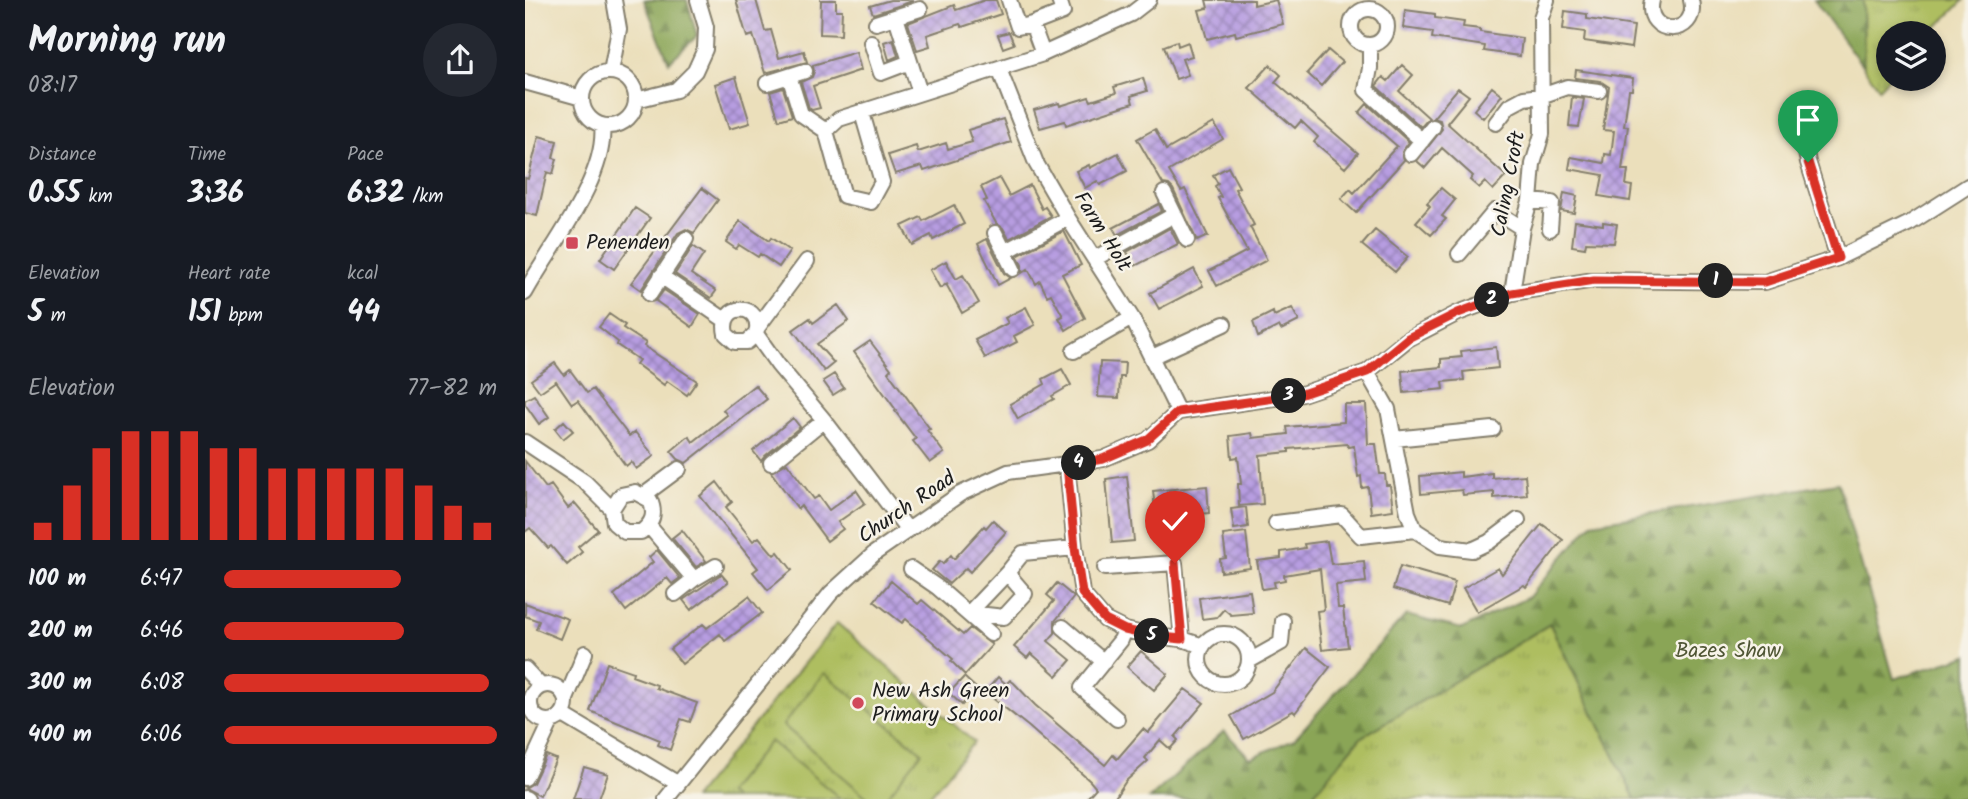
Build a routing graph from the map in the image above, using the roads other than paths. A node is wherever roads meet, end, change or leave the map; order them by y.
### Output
1 (614, 0) edge
2 (698, 0) edge
3 (1009, 0) edge
4 (1059, 0) edge
5 (1149, 0) edge
6 (1547, 0) edge
7 (1691, 0) edge
8 (1648, 1) edge
9 (1369, 4) edge
10 (920, 9) dead end
11 (896, 17) junction
12 (876, 23) dead end
13 (1032, 24) junction
14 (871, 42) dead end
15 (1370, 45) junction
16 (1043, 54) junction
17 (911, 62) junction
18 (999, 69) junction
19 (806, 71) dead end
20 (611, 72) junction
21 (789, 76) junction
22 (525, 82) edge
23 (768, 83) dead end
24 (1599, 91) dead end
25 (921, 93) junction
26 (1541, 96) junction
27 (582, 98) junction
28 (636, 100) junction
29 (1819, 108) dead end
30 (862, 113) junction
31 (1496, 123) dead end
32 (602, 125) junction
33 (1433, 127) dead end
34 (826, 131) junction
35 (1422, 141) junction
36 (1411, 154) dead end
37 (1968, 186) edge
38 (1164, 193) dead end
39 (1530, 201) junction
40 (1174, 215) junction
41 (1068, 218) junction
42 (1522, 228) junction
43 (1550, 229) dead end
44 (996, 233) dead end
45 (686, 240) dead end
46 (1187, 240) dead end
47 (1005, 252) junction
48 (1459, 254) dead end
49 (1838, 258) junction
50 (1094, 259) junction
51 (807, 261) dead end
52 (1013, 269) dead end
53 (661, 276) junction
54 (525, 293) edge
55 (1512, 293) junction
56 (650, 294) dead end
57 (1132, 318) junction
58 (725, 320) junction
59 (1224, 324) dead end
60 (757, 331) junction
61 (1074, 351) dead end
62 (1152, 357) junction
63 (1367, 372) junction
64 (1178, 412) junction
65 (824, 420) junction
66 (1493, 429) dead end
67 (1394, 439) junction
68 (525, 442) edge
69 (771, 463) dead end
70 (1067, 465) junction
71 (679, 469) dead end
72 (644, 495) junction
73 (612, 509) junction
74 (1518, 520) dead end
75 (1276, 523) dead end
76 (649, 526) junction
77 (908, 530) junction
78 (1415, 530) junction
79 (1075, 548) junction
80 (716, 566) dead end
81 (1105, 568) dead end
82 (911, 569) dead end
83 (1007, 573) junction
84 (694, 579) junction
85 (675, 594) dead end
86 (968, 613) junction
87 (1283, 621) dead end
88 (1063, 627) dead end
89 (1125, 630) junction
90 (991, 634) dead end
91 (1182, 639) junction
92 (1203, 646) junction
93 (585, 653) dead end
94 (1249, 661) junction
95 (1104, 662) junction
96 (525, 669) edge
97 (541, 686) junction
98 (566, 699) junction
99 (557, 718) junction
100 (1117, 719) dead end
101 (525, 778) edge
102 (677, 783) junction
103 (666, 799) edge

1 - 20 street
2 - 28 street
3 - 13 street
4 - 13 street
5 - 16 street
6 - 26 street, Caling Croft
7 - 8 street
9 - 15 street
9 - 15 street
10 - 11 street
11 - 12 street
11 - 17 street
13 - 16 street
14 - 17 street
15 - 35 street
16 - 18 street
17 - 25 street
18 - 25 street
18 - 41 street, Farm Holt
19 - 21 street
20 - 27 street
20 - 28 street
21 - 23 street
21 - 34 street
22 - 27 street
24 - 26 street
25 - 30 street
26 - 31 street
26 - 39 street, Caling Croft
27 - 32 street
28 - 32 street
29 - 49 street
30 - 34 street
30 - 34 street
32 - 54 street
33 - 35 street
35 - 36 street
37 - 49 street
38 - 40 street
39 - 42 street, Caling Croft
39 - 43 street
40 - 46 street
40 - 50 street
41 - 47 street
41 - 50 street, Farm Holt
42 - 48 street
42 - 55 street, Caling Croft
44 - 47 street
45 - 53 street
47 - 52 street
49 - 55 street
50 - 57 street, Farm Holt
51 - 60 street
53 - 56 street
53 - 58 street
55 - 63 street
57 - 61 street
57 - 62 street, Farm Holt
58 - 60 street
58 - 60 street
59 - 62 street
60 - 65 street
62 - 64 street, Farm Holt
63 - 64 street
63 - 67 street
64 - 70 street, Church Road
65 - 69 street
65 - 77 street
66 - 67 street
67 - 78 street
68 - 73 street
70 - 77 street, Church Road
70 - 79 street
71 - 72 street
72 - 73 street
72 - 76 street
73 - 76 street
74 - 78 street
75 - 78 street
76 - 84 street
77 - 102 street, Church Road
79 - 83 street
79 - 89 street
80 - 84 street
81 - 91 street
82 - 86 street
83 - 86 street
83 - 86 street
84 - 85 street
86 - 90 street
87 - 94 street
88 - 95 street
89 - 91 street
89 - 95 street
91 - 92 street
92 - 94 street
92 - 94 street
93 - 98 street
95 - 100 street
96 - 97 street
97 - 98 street
97 - 99 street
98 - 99 street
99 - 101 street
99 - 102 street
102 - 103 street, Church Road

